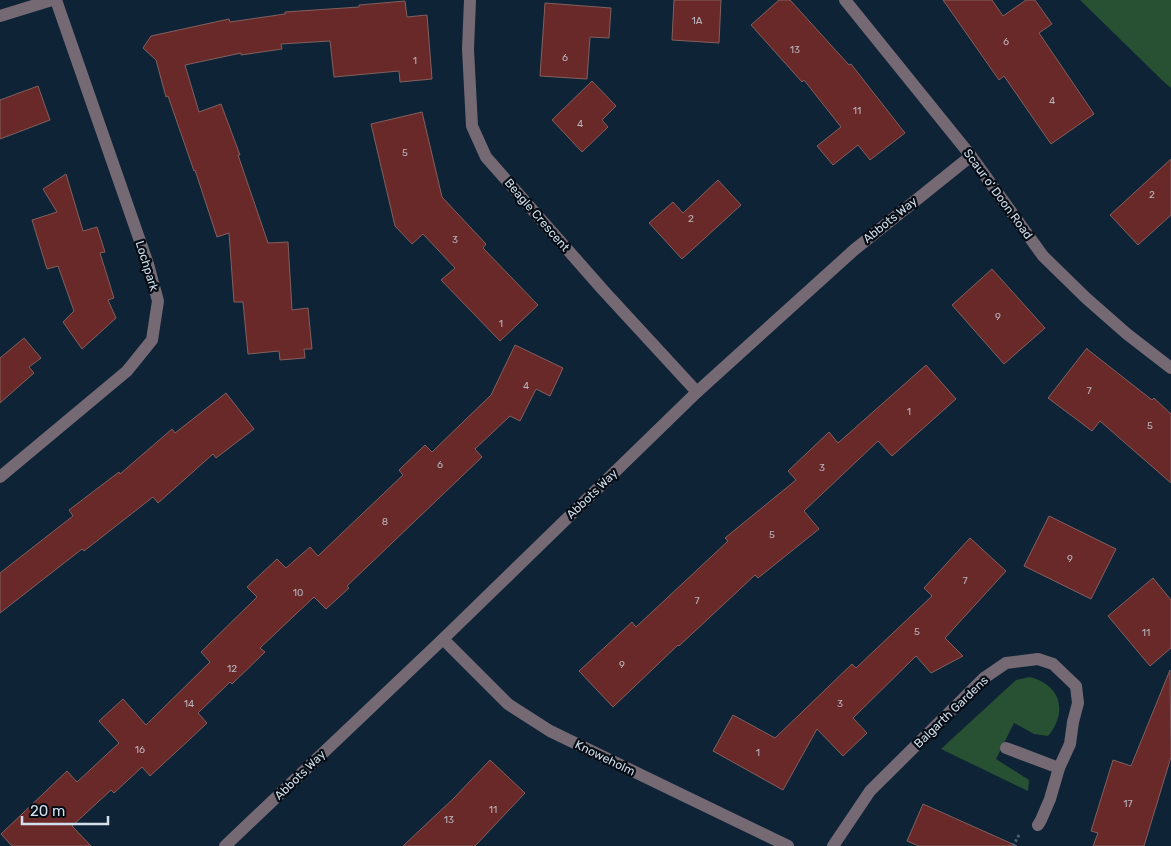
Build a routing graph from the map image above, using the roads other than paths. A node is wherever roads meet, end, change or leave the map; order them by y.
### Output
1 (52, 0) edge
2 (56, 0) edge
3 (470, 0) edge
4 (845, 0) edge
5 (0, 16) edge
6 (971, 156) junction
7 (1171, 368) edge
8 (697, 392) junction
9 (0, 477) edge
10 (443, 639) junction
11 (1006, 748) dead end
12 (1059, 768) junction
13 (1038, 826) dead end
14 (225, 846) edge
15 (788, 846) edge
16 (833, 846) edge

1 - 5 street
2 - 9 street, Lochpark
3 - 8 street, Beagle Crescent
4 - 6 street, Scaur o' Doon Road
6 - 7 street, Scaur o' Doon Road
6 - 8 street, Abbots Way
8 - 10 street, Abbots Way
10 - 14 street, Abbots Way
10 - 15 street, Knoweholm
11 - 12 street
12 - 13 street, Balgarth Gardens
12 - 16 street, Balgarth Gardens

